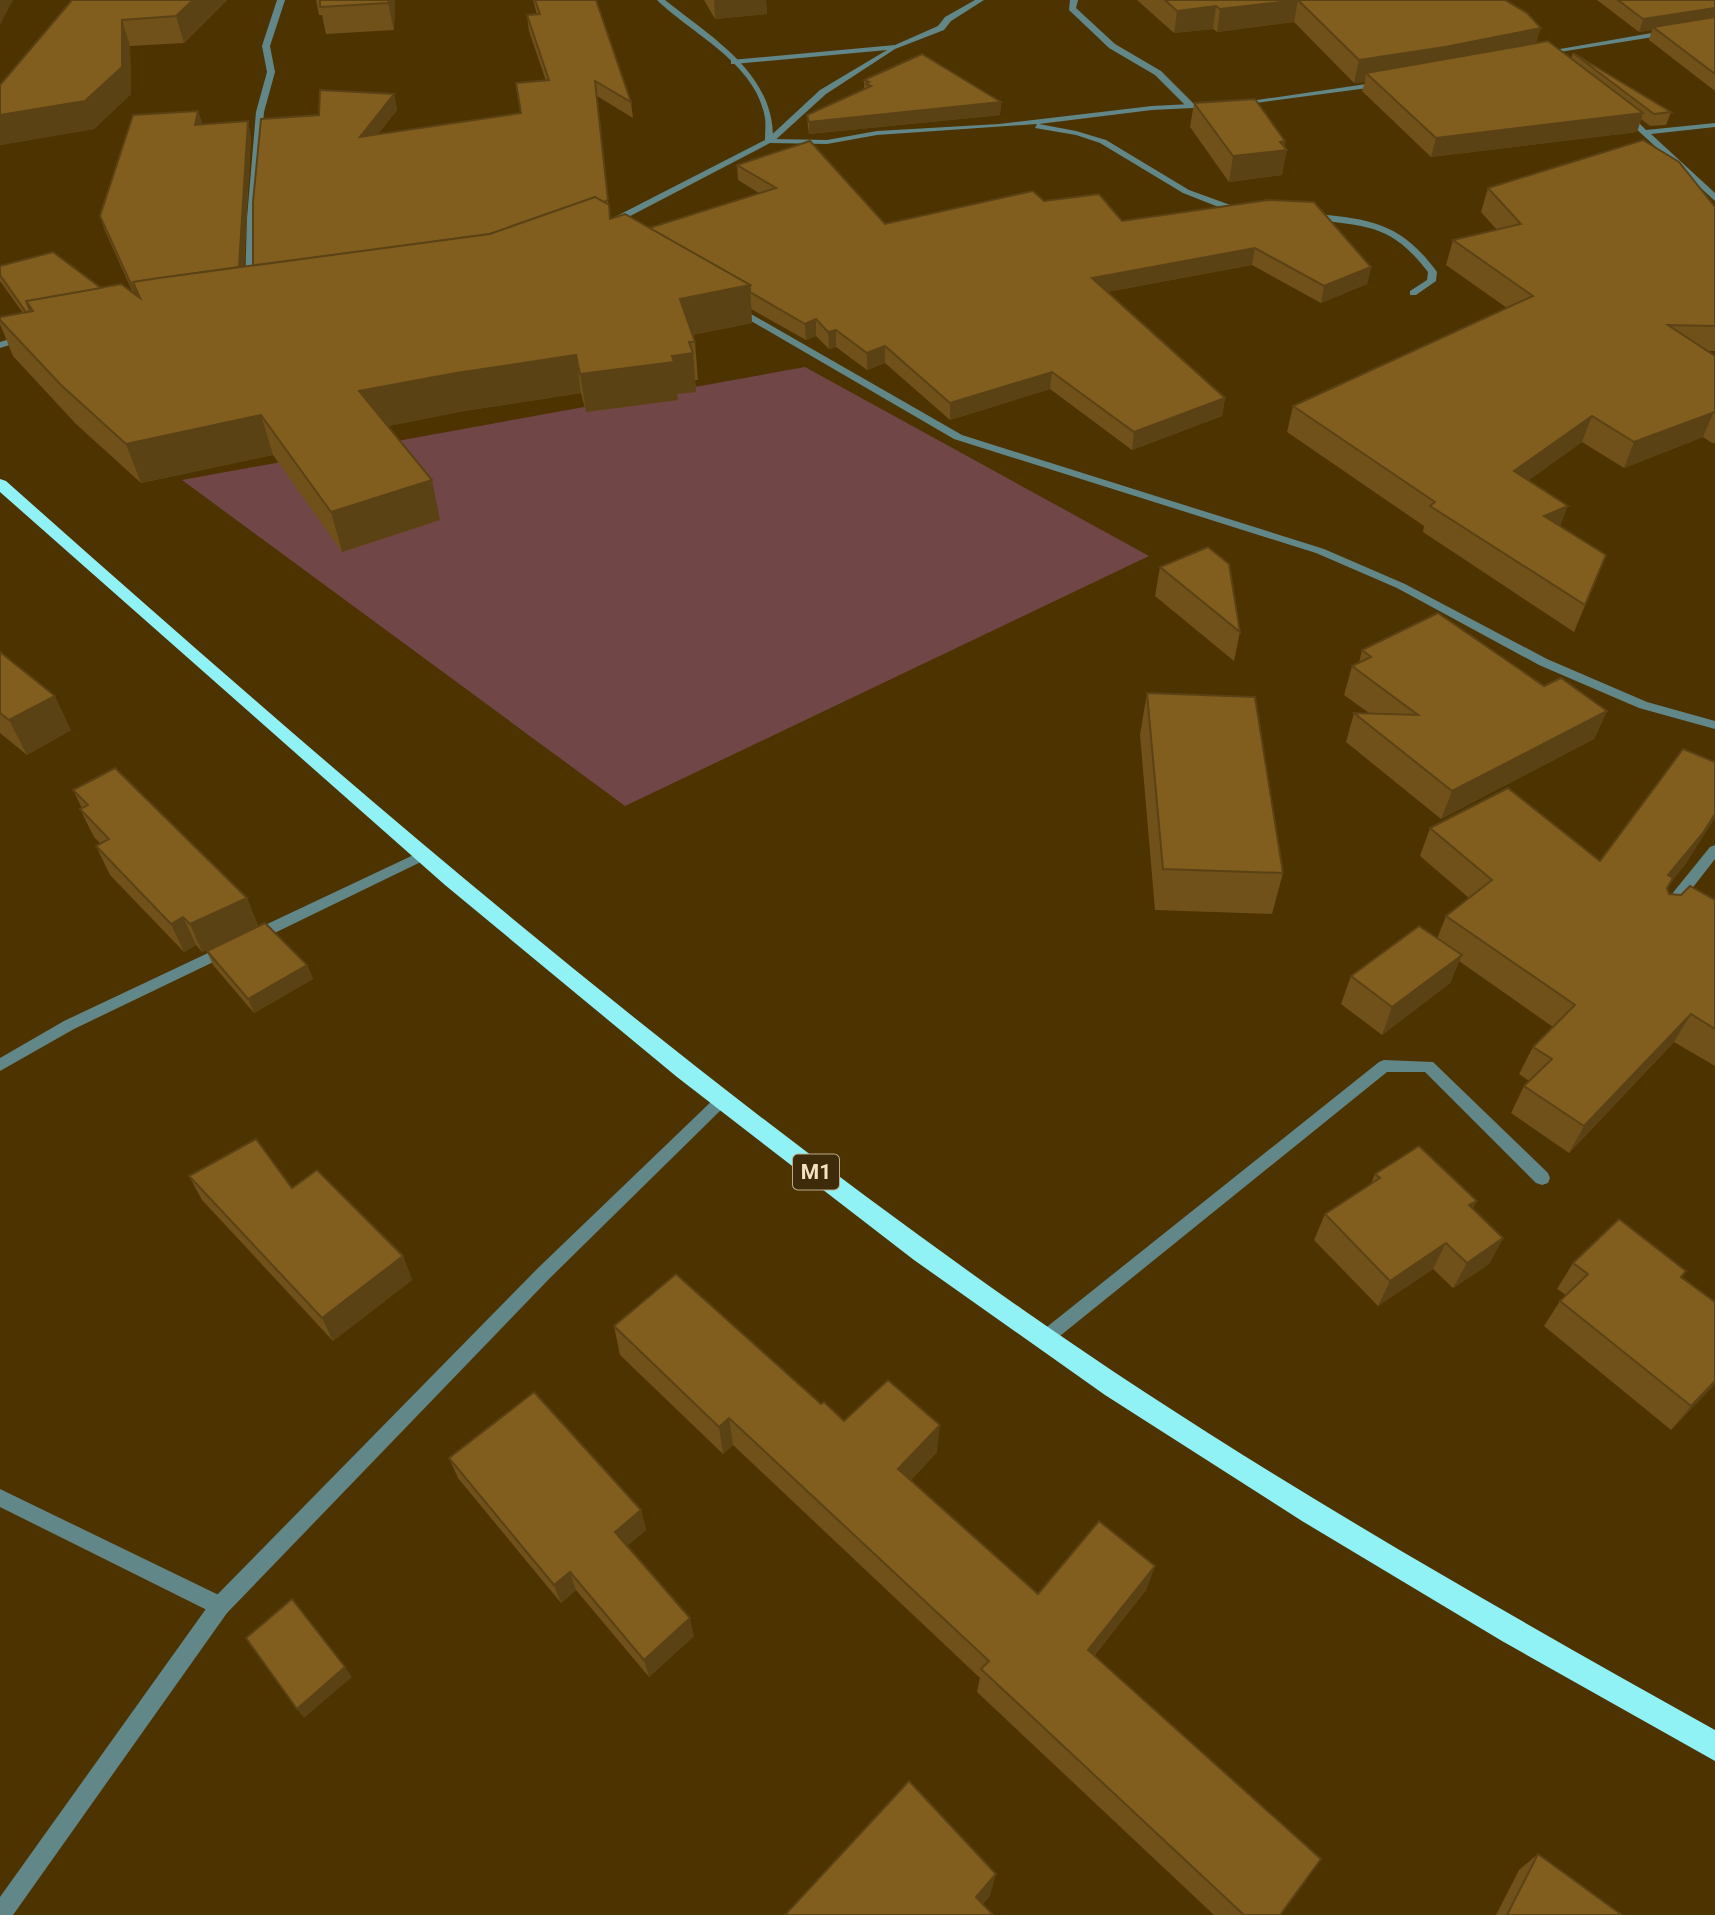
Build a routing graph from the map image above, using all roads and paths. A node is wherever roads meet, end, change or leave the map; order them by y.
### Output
1 (281, 0) edge
2 (661, 0) edge
3 (981, 0) edge
4 (1074, 0) edge
5 (1676, 30) edge
6 (1537, 46) edge
7 (896, 47) junction
8 (1544, 53) junction
9 (1531, 55) edge
10 (1555, 61) edge
11 (734, 62) junction
12 (1394, 82) edge
13 (1228, 104) edge
14 (1215, 105) edge
15 (1191, 106) junction
16 (1618, 108) edge
17 (1027, 123) junction
18 (1715, 125) edge
19 (1647, 132) junction
20 (769, 141) junction
21 (1715, 198) edge
22 (1244, 211) edge
23 (1298, 215) edge
24 (613, 235) edge
25 (1413, 293) dead end
26 (250, 299) edge
27 (732, 305) edge
28 (35, 334) edge
29 (0, 345) edge
30 (0, 484) edge
31 (1715, 725) edge
32 (1715, 850) edge
33 (422, 856) junction
34 (1661, 917) edge
35 (0, 1065) edge
36 (721, 1101) junction
37 (1542, 1178) dead end
38 (1044, 1339) junction
39 (0, 1498) edge
40 (220, 1606) junction
41 (1715, 1746) edge
42 (0, 1915) edge

1 - 26 street
2 - 11 street
3 - 7 street
4 - 15 street
5 - 8 street
6 - 8 street
7 - 11 street
7 - 20 street
8 - 9 street
8 - 10 street
11 - 20 street
12 - 13 street
14 - 15 street
15 - 17 street
16 - 19 street
17 - 20 street
17 - 22 street
18 - 19 street
19 - 21 street
20 - 24 street
23 - 25 street
27 - 31 street
28 - 29 street
30 - 33 highway, M1
32 - 34 street
33 - 35 street
33 - 36 highway, M1
36 - 38 highway, M1
36 - 40 street
37 - 38 street
38 - 41 highway, M1
39 - 40 street
40 - 42 street

